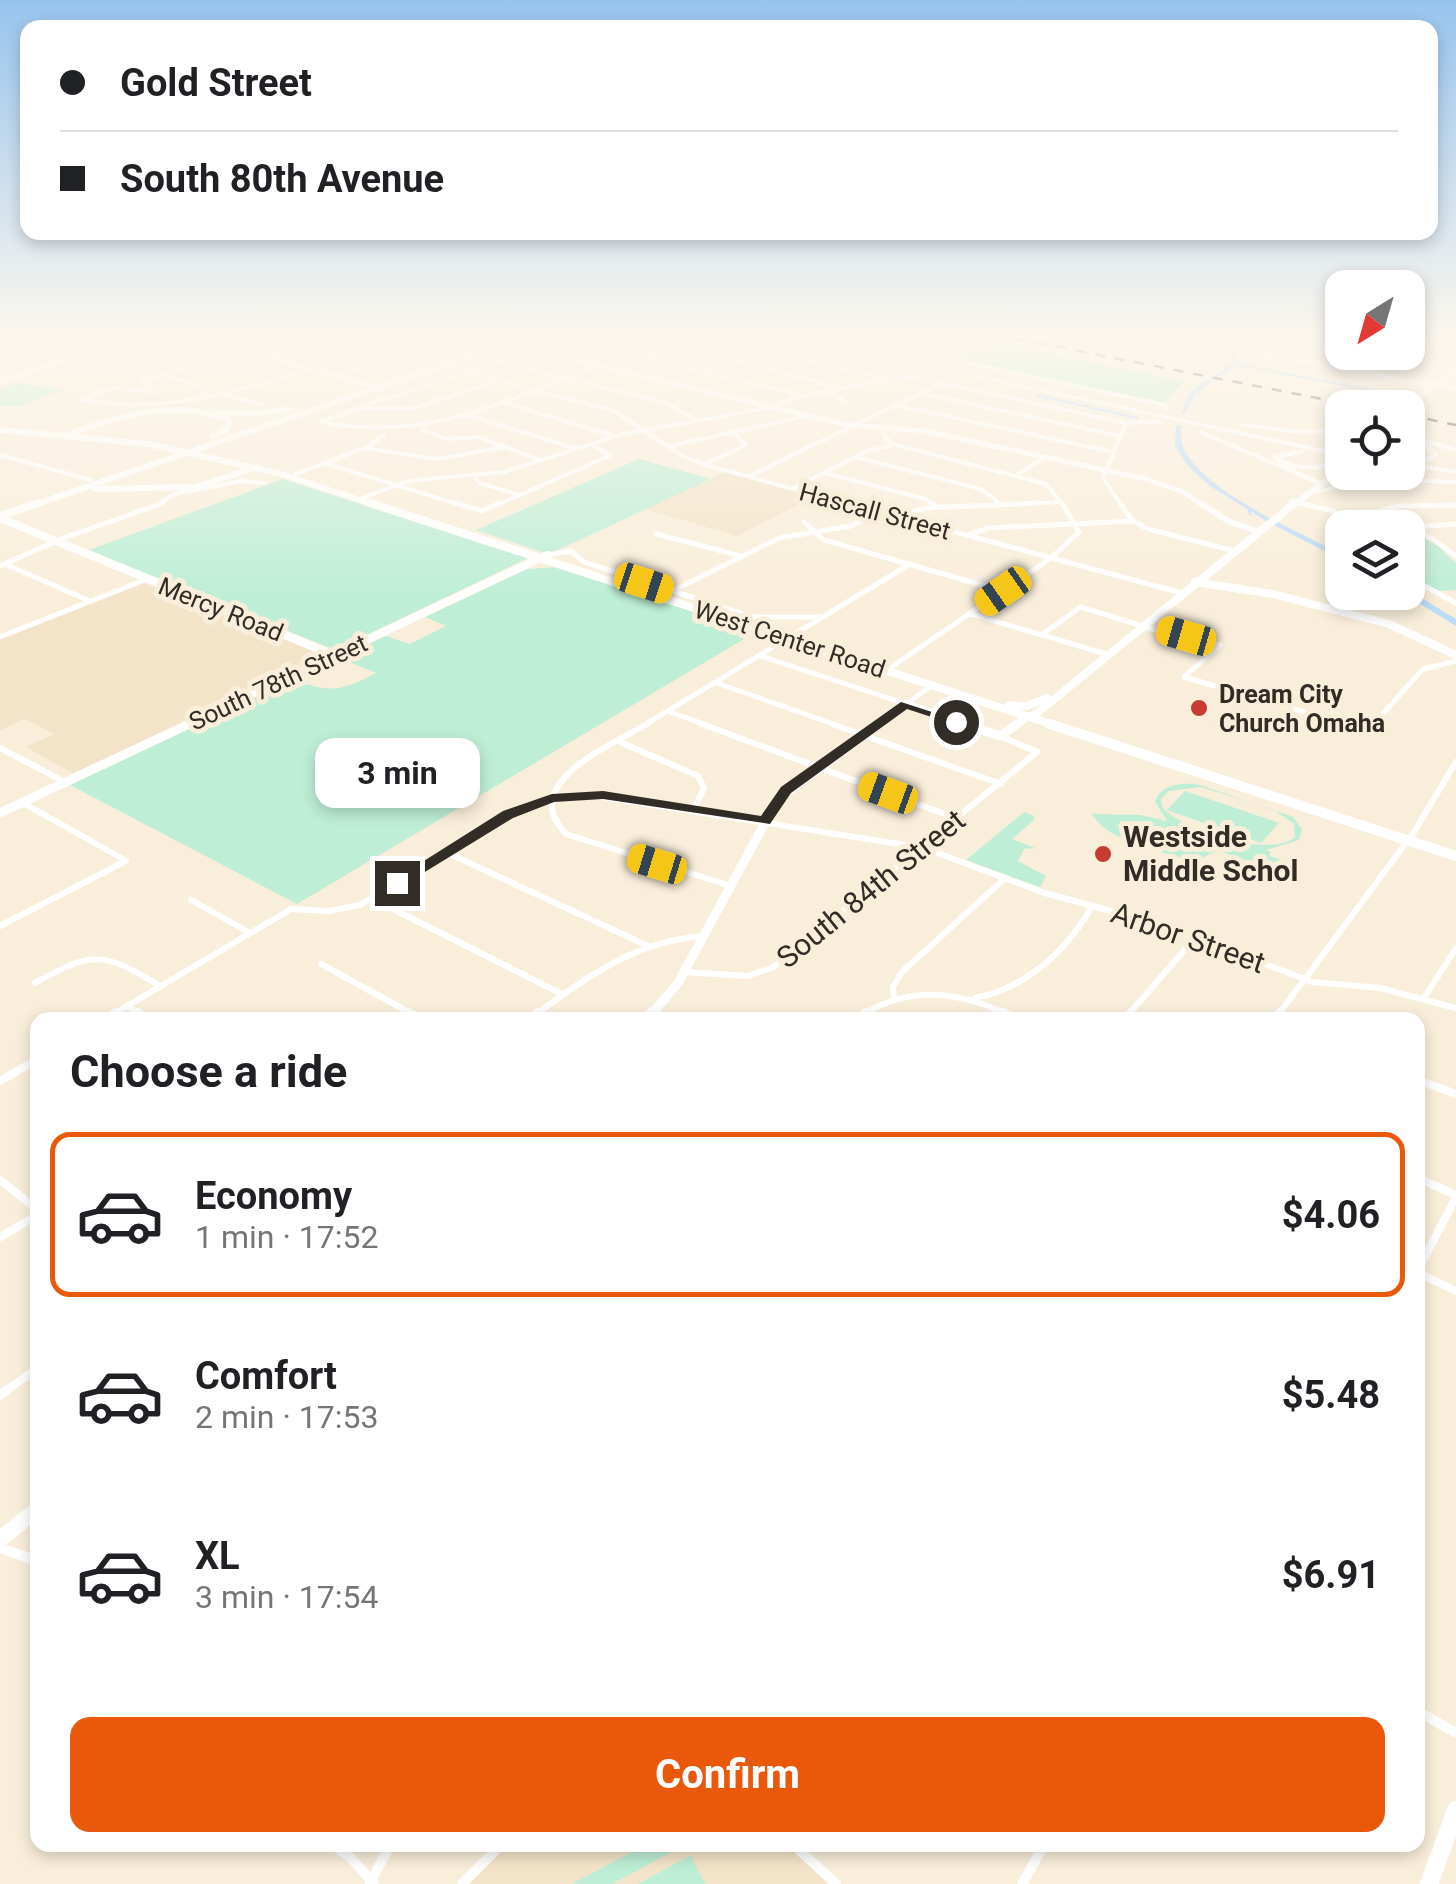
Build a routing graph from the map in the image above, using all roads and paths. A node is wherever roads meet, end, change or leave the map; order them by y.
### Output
1 (90, 423) edge
2 (97, 423) edge
3 (229, 423) edge
4 (258, 423) edge
5 (270, 423) edge
6 (327, 423) edge
7 (440, 423) edge
8 (494, 423) edge
9 (571, 423) edge
10 (634, 423) edge
11 (681, 423) edge
12 (779, 423) edge
13 (838, 423) edge
14 (858, 423) edge
15 (978, 423) edge
16 (1059, 423) edge
17 (1126, 423) edge
18 (1198, 423) edge
19 (1198, 423) edge
20 (1208, 425) junction
21 (852, 426) junction
22 (0, 429) edge
23 (422, 429) junction
24 (884, 429) junction
25 (645, 430) junction
26 (1325, 432) edge
27 (68, 433) junction
28 (385, 433) junction
29 (735, 434) junction
30 (233, 436) junction
31 (615, 436) junction
32 (1120, 436) junction
33 (1425, 441) edge
34 (50, 443) dead end
35 (589, 444) junction
36 (894, 444) junction
37 (668, 446) junction
38 (1425, 446) edge
39 (506, 447) junction
40 (364, 448) junction
41 (576, 449) junction
42 (1456, 450) edge
43 (1113, 452) junction
44 (1325, 454) edge
45 (0, 455) edge
46 (855, 457) junction
47 (1339, 457) edge
48 (1042, 459) junction
49 (542, 460) junction
50 (1425, 460) edge
51 (324, 463) junction
52 (258, 465) junction
53 (705, 465) junction
54 (1425, 470) edge
55 (118, 471) junction
56 (1104, 471) junction
57 (825, 473) junction
58 (1325, 473) edge
59 (295, 474) junction
60 (473, 474) junction
61 (1016, 475) junction
62 (748, 476) junction
63 (1325, 477) edge
64 (1456, 477) edge
65 (1320, 479) junction
66 (91, 480) junction
67 (266, 483) dead end
68 (395, 486) junction
69 (793, 489) junction
70 (1314, 492) junction
71 (521, 496) junction
72 (363, 498) junction
73 (1062, 502) junction
74 (1296, 502) junction
75 (1000, 504) junction
76 (1456, 505) edge
77 (27, 506) junction
78 (938, 507) junction
79 (1383, 510) edge
80 (879, 512) junction
81 (1325, 513) edge
82 (1325, 514) edge
83 (0, 517) edge
84 (899, 517) junction
85 (1133, 521) junction
86 (804, 522) dead end
87 (1075, 524) junction
88 (1456, 524) edge
89 (1425, 527) edge
90 (1259, 529) junction
91 (813, 531) junction
92 (656, 534) dead end
93 (966, 535) junction
94 (1425, 536) edge
95 (54, 542) junction
96 (1444, 546) junction
97 (1456, 546) edge
98 (1234, 551) junction
99 (548, 555) junction
100 (1456, 556) edge
101 (742, 557) junction
102 (1050, 558) junction
103 (910, 564) junction
104 (2, 565) edge
105 (147, 579) junction
106 (702, 579) junction
107 (1195, 582) junction
108 (1425, 587) edge
109 (1003, 591) junction
110 (671, 592) junction
111 (1182, 593) junction
112 (681, 595) junction
113 (1454, 599) edge
114 (91, 601) junction
115 (970, 614) junction
116 (822, 618) junction
117 (1141, 625) junction
118 (1041, 635) junction
119 (0, 637) edge
120 (791, 637) junction
121 (1106, 654) junction
122 (336, 656) junction
123 (760, 656) junction
124 (1456, 658) edge
125 (889, 669) junction
126 (716, 683) junction
127 (931, 686) junction
128 (1047, 698) junction
129 (906, 704) junction
130 (1005, 704) junction
131 (668, 711) junction
132 (1311, 714) dead end
133 (1031, 715) junction
134 (1371, 728) dead end
135 (863, 734) junction
136 (1000, 736) junction
137 (618, 742) junction
138 (0, 748) edge
139 (1037, 750) joint
140 (1456, 762) edge
141 (818, 767) junction
142 (65, 782) junction
143 (1001, 784) junction
144 (552, 798) junction
145 (23, 802) junction
146 (694, 809) junction
147 (1322, 812) junction
148 (0, 813) edge
149 (959, 819) junction
150 (765, 821) junction
151 (1330, 825) dead end
152 (1409, 838) junction
153 (924, 848) junction
154 (447, 852) junction
155 (1456, 853) edge
156 (1004, 879) junction
157 (730, 886) junction
158 (372, 898) junction
159 (191, 900) dead end
160 (1092, 906) junction
161 (0, 926) edge
162 (250, 933) junction
163 (703, 936) junction
164 (1196, 937) junction
165 (648, 946) junction
166 (1456, 948) edge
167 (321, 964) dead end
168 (684, 972) junction
169 (1304, 980) junction
170 (35, 982) dead end
171 (160, 986) junction
172 (562, 994) junction
173 (1424, 998) junction
174 (894, 999) junction
175 (974, 999) junction
176 (127, 1006) junction
177 (1456, 1008) edge
178 (117, 1012) edge
179 (137, 1012) edge
180 (408, 1012) edge
181 (538, 1012) edge
182 (653, 1012) edge
183 (870, 1012) edge
184 (1002, 1012) edge
185 (1131, 1012) edge
186 (1280, 1012) edge
187 (30, 1064) edge
188 (0, 1081) edge
189 (1425, 1083) edge
190 (1456, 1094) edge
191 (0, 1180) edge
192 (1425, 1181) edge
193 (1456, 1196) edge
194 (30, 1205) edge
195 (30, 1217) edge
196 (0, 1237) edge
197 (1425, 1258) edge
198 (1425, 1276) edge
199 (1456, 1291) edge
200 (30, 1374) edge
201 (0, 1395) edge
202 (30, 1515) edge
203 (0, 1539) edge
204 (0, 1548) edge
205 (30, 1558) edge
206 (1425, 1715) edge
207 (1456, 1734) edge
208 (1456, 1810) edge
209 (343, 1852) edge
210 (386, 1852) edge
211 (495, 1852) edge
212 (802, 1852) edge
213 (1040, 1852) edge
214 (371, 1883) edge
215 (462, 1884) edge
216 (836, 1884) edge
217 (1022, 1884) edge
218 (1429, 1884) edge

1 - 27 main road
2 - 27 main road
3 - 55 main road
4 - 55 main road
5 - 30 main road
6 - 28 street
7 - 23 street
8 - 41 street
9 - 31 street
10 - 25 street, Hascall Street
11 - 25 street
12 - 29 street
13 - 21 street
14 - 21 street
15 - 43 street
16 - 32 street
17 - 32 street
18 - 20 highway
19 - 20 highway
20 - 26 highway
20 - 44 highway
20 - 65 highway
21 - 24 street
21 - 62 street
22 - 27 main road, West Center Road
23 - 28 street
23 - 39 street
24 - 36 street
24 - 48 street
25 - 31 street
25 - 37 street, Hascall Street
27 - 34 street
27 - 52 main road, West Center Road
28 - 40 street
29 - 37 street
29 - 53 street
30 - 52 main road
30 - 77 main road
31 - 35 street
32 - 43 street
33 - 42 highway
35 - 41 street
35 - 71 street
36 - 46 street
36 - 61 street
37 - 53 street, Hascall Street
38 - 50 highway
39 - 40 street
39 - 49 street
40 - 51 street
41 - 49 street
43 - 56 street
45 - 66 street
46 - 57 street
46 - 75 street
47 - 47 highway
48 - 56 street
48 - 61 street
49 - 60 street
51 - 59 street
51 - 68 street
52 - 59 main road, West Center Road
52 - 72 main road, West Center Road
52 - 77 main road
53 - 62 street, Hascall Street
54 - 64 highway
55 - 66 main road
56 - 85 street
56 - 90 street
57 - 69 street
57 - 78 street
58 - 65 highway
59 - 72 main road, West Center Road
60 - 68 street
60 - 71 street
61 - 73 street
62 - 69 street, Hascall Street
63 - 70 main road
64 - 70 highway
65 - 74 main road
66 - 83 main road
67 - 95 street
68 - 71 street
68 - 72 street
69 - 80 street, Hascall Street
70 - 74 main road
72 - 99 main road, West Center Road
73 - 75 street
73 - 87 street
74 - 81 street
74 - 82 street
74 - 90 main road
75 - 78 street
76 - 79 street
77 - 83 main road
78 - 84 street
80 - 84 street, Hascall Street
80 - 91 street
83 - 95 main road, Mercy Road
84 - 93 street, Hascall Street
85 - 87 street
85 - 98 street
86 - 91 street
87 - 93 street
87 - 102 street
88 - 89 street
90 - 98 main road
91 - 101 street
91 - 103 street
92 - 101 street
93 - 102 street, Hascall Street
94 - 96 street
95 - 104 street
95 - 105 main road, Mercy Road
96 - 97 street
96 - 100 street
98 - 107 main road
99 - 110 street
99 - 120 main road, West Center Road
99 - 122 main road, South 78th Street
101 - 106 street
102 - 109 street
102 - 111 street, Hascall Street
103 - 109 street
103 - 116 street
104 - 114 street
105 - 114 street
105 - 122 main road, Mercy Road
106 - 110 street
106 - 112 street
107 - 111 main road
107 - 124 main road
108 - 113 street
109 - 115 street
110 - 112 street
111 - 117 main road
112 - 116 street
114 - 119 street
115 - 118 street
115 - 125 street
116 - 120 street
117 - 118 street
117 - 121 main road
117 - 132 street
118 - 121 street
120 - 123 street
120 - 125 main road, West Center Road
121 - 128 main road
121 - 133 main road
122 - 142 main road, South 78th Street
123 - 126 street
123 - 129 street
124 - 134 street
125 - 127 main road, West Center Road
125 - 130 main road, West Center Road
126 - 131 street
126 - 135 street
127 - 129 street
127 - 133 main road, West Center Road
128 - 130 main road
128 - 133 main road
129 - 135 main road
129 - 136 main road
130 - 133 main road, West Center Road
131 - 137 street
131 - 141 street
133 - 136 main road
133 - 147 main road, West Center Road
133 - 152 main road, West Center Road
135 - 141 main road
135 - 143 street
136 - 139 street
137 - 144 street
137 - 146 street
138 - 142 street
139 - 143 street, South 84th Street
140 - 152 street
141 - 149 street
141 - 150 main road
142 - 145 main road, South 78th Street
143 - 149 street, South 84th Street
144 - 146 street, Arbor Street
144 - 154 street
144 - 157 street
145 - 148 main road, South 78th Street
145 - 161 street
146 - 150 street, Arbor Street
147 - 151 main road
147 - 152 main road, West Center Road
149 - 153 street, South 84th Street
150 - 153 street, Arbor Street
150 - 157 main road
152 - 155 main road, West Center Road
152 - 169 street
153 - 156 street, Arbor Street
153 - 168 street, South 84th Street
154 - 158 street
154 - 165 street
156 - 160 street, Arbor Street
156 - 174 street
157 - 163 main road
158 - 162 street
158 - 172 street
159 - 162 street
160 - 164 street, Arbor Street
160 - 175 street
162 - 171 street
163 - 165 street
163 - 168 main road
164 - 169 street, Arbor Street
164 - 185 street
165 - 172 street
166 - 173 street
167 - 180 street
168 - 182 main road
169 - 173 street, Arbor Street
169 - 186 street
170 - 171 street
171 - 176 street
172 - 181 street
173 - 177 street, Arbor Street
174 - 175 street
174 - 183 street
175 - 184 street
176 - 178 street
176 - 179 street
187 - 188 street
189 - 190 street
191 - 194 street
192 - 193 street
193 - 197 street
195 - 196 street
198 - 199 street
200 - 201 street
202 - 203 main road
204 - 205 street
206 - 207 street
208 - 218 main road
209 - 214 street
210 - 214 street
211 - 215 street
212 - 216 street
213 - 217 street

